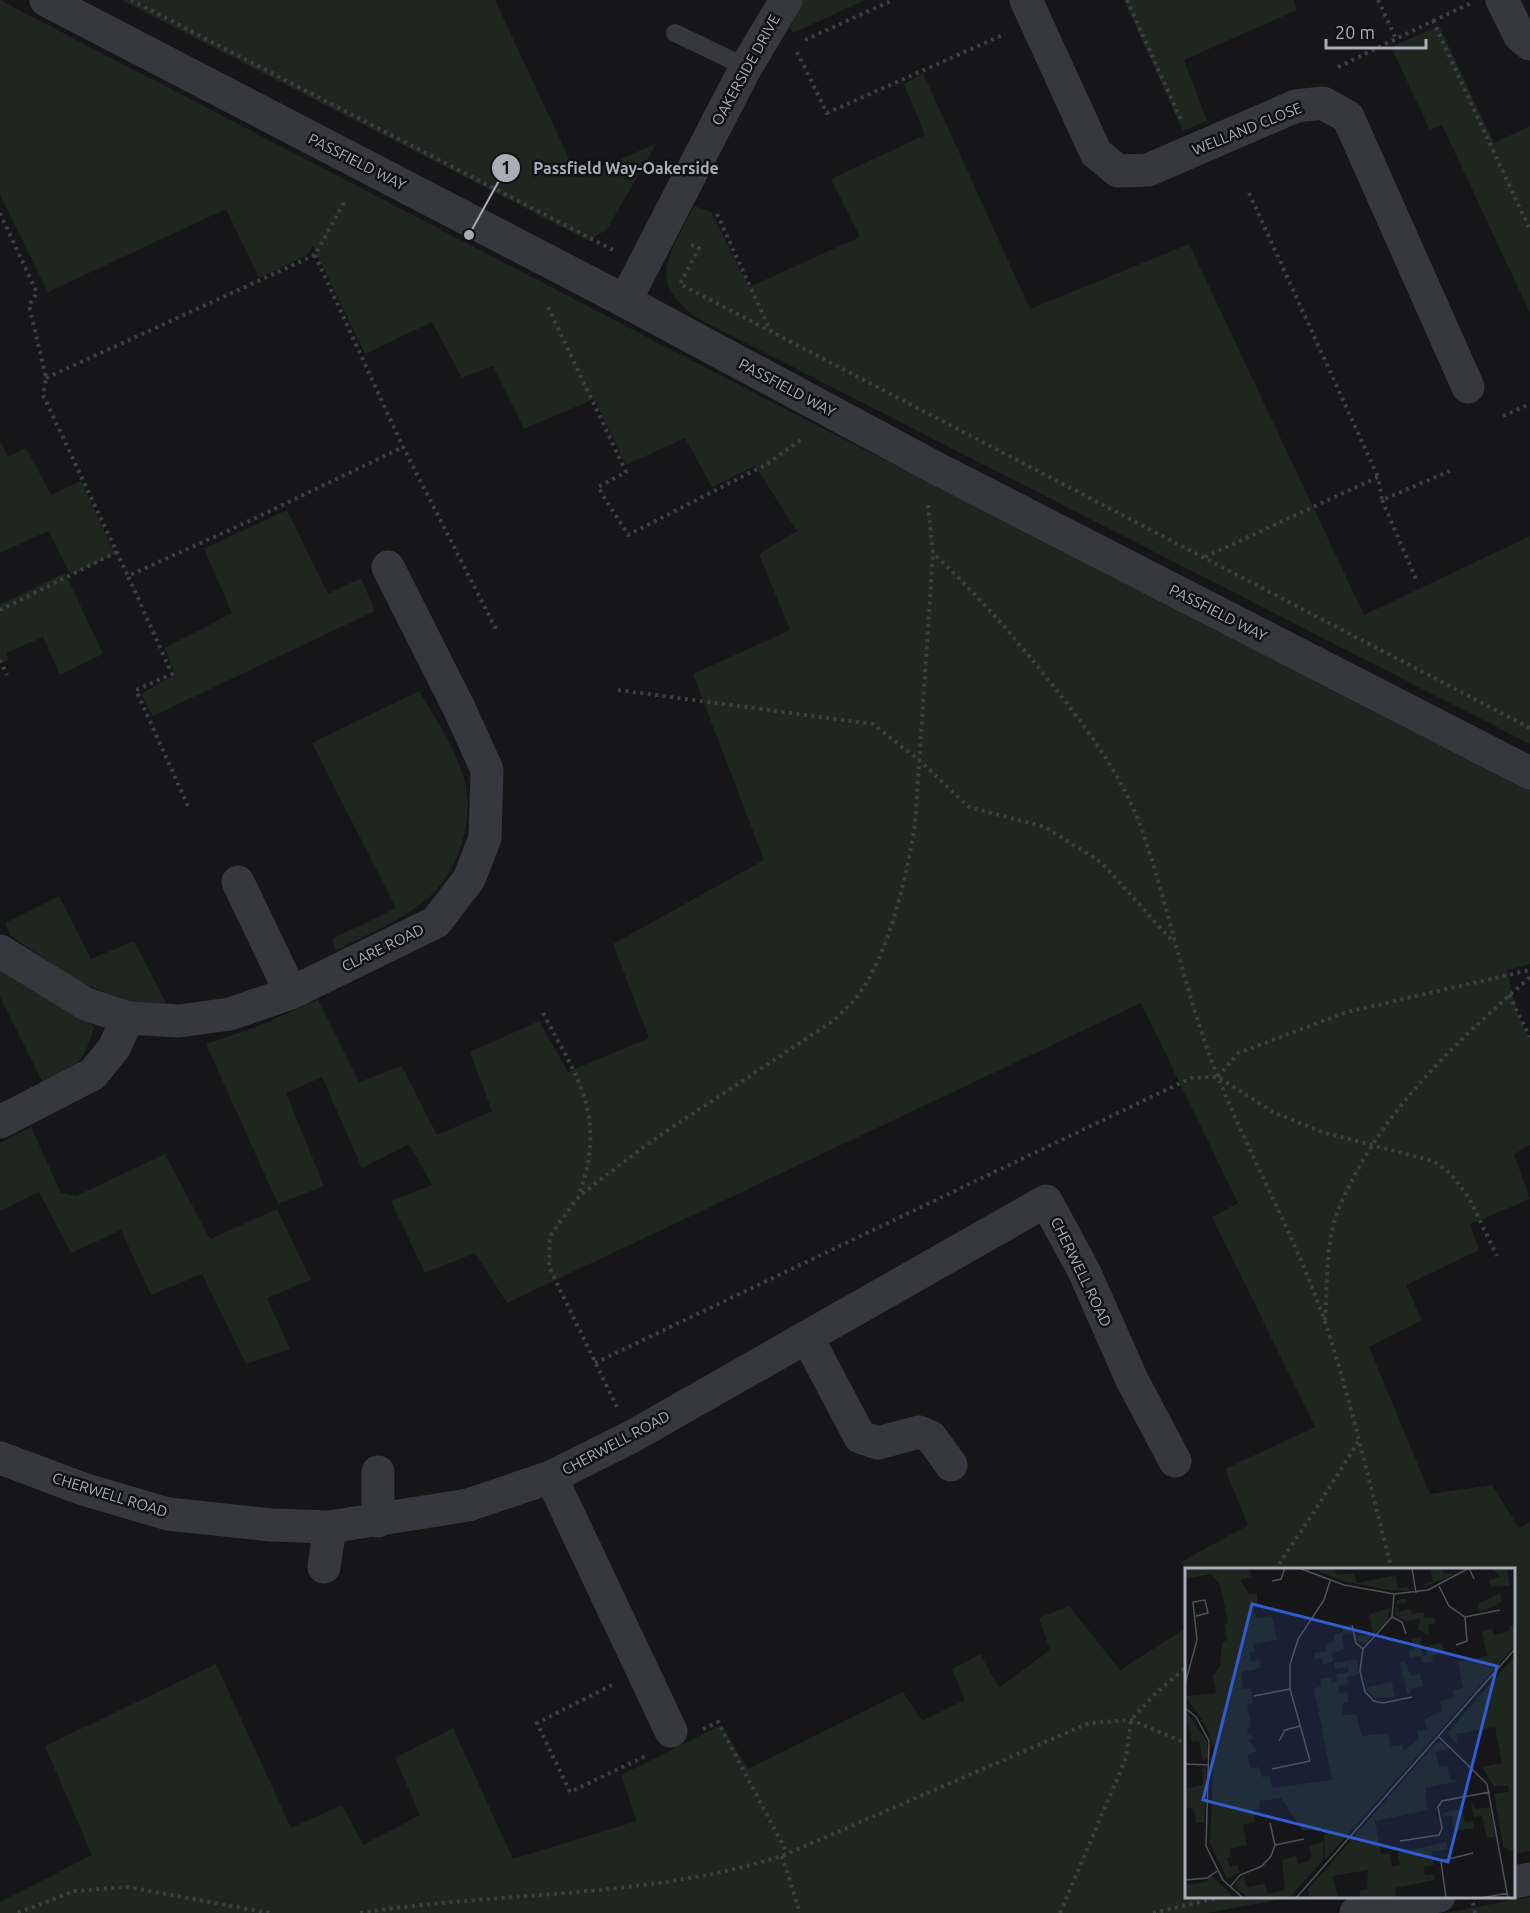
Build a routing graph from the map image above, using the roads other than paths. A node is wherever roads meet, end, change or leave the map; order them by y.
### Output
1 (46, 0) edge
2 (786, 0) edge
3 (1502, 0) edge
4 (1021, 14) edge
5 (675, 33) dead end
6 (1530, 45) edge
7 (746, 67) junction
8 (625, 301) junction
9 (1468, 387) dead end
10 (388, 567) dead end
11 (1530, 773) edge
12 (238, 882) dead end
13 (0, 951) edge
14 (291, 993) junction
15 (128, 1018) junction
16 (0, 1122) edge
17 (807, 1337) junction
18 (0, 1458) edge
19 (1175, 1461) dead end
20 (951, 1465) dead end
21 (378, 1472) dead end
22 (550, 1477) junction
23 (378, 1521) junction
24 (330, 1527) junction
25 (324, 1567) dead end
26 (671, 1731) dead end
27 (1530, 1879) edge
28 (1515, 1882) edge
29 (1430, 1898) edge
30 (1356, 1913) edge

1 - 8 street, PASSFIELD WAY
2 - 7 street, OAKERSIDE DRIVE
3 - 6 street
4 - 9 street, WELLAND CLOSE
5 - 7 lane
7 - 8 street, OAKERSIDE DRIVE
8 - 11 street, PASSFIELD WAY
10 - 14 street, CLARE ROAD
12 - 14 street
13 - 15 street, CLARE ROAD
14 - 15 street, CLARE ROAD
15 - 16 street
17 - 19 street, CHERWELL ROAD
17 - 20 street
17 - 22 street, CHERWELL ROAD
18 - 24 street, CHERWELL ROAD
21 - 23 street
22 - 23 street, CHERWELL ROAD
22 - 26 street, CHERWELL ROAD
23 - 24 street, CHERWELL ROAD
24 - 25 street
27 - 28 street
29 - 30 street

